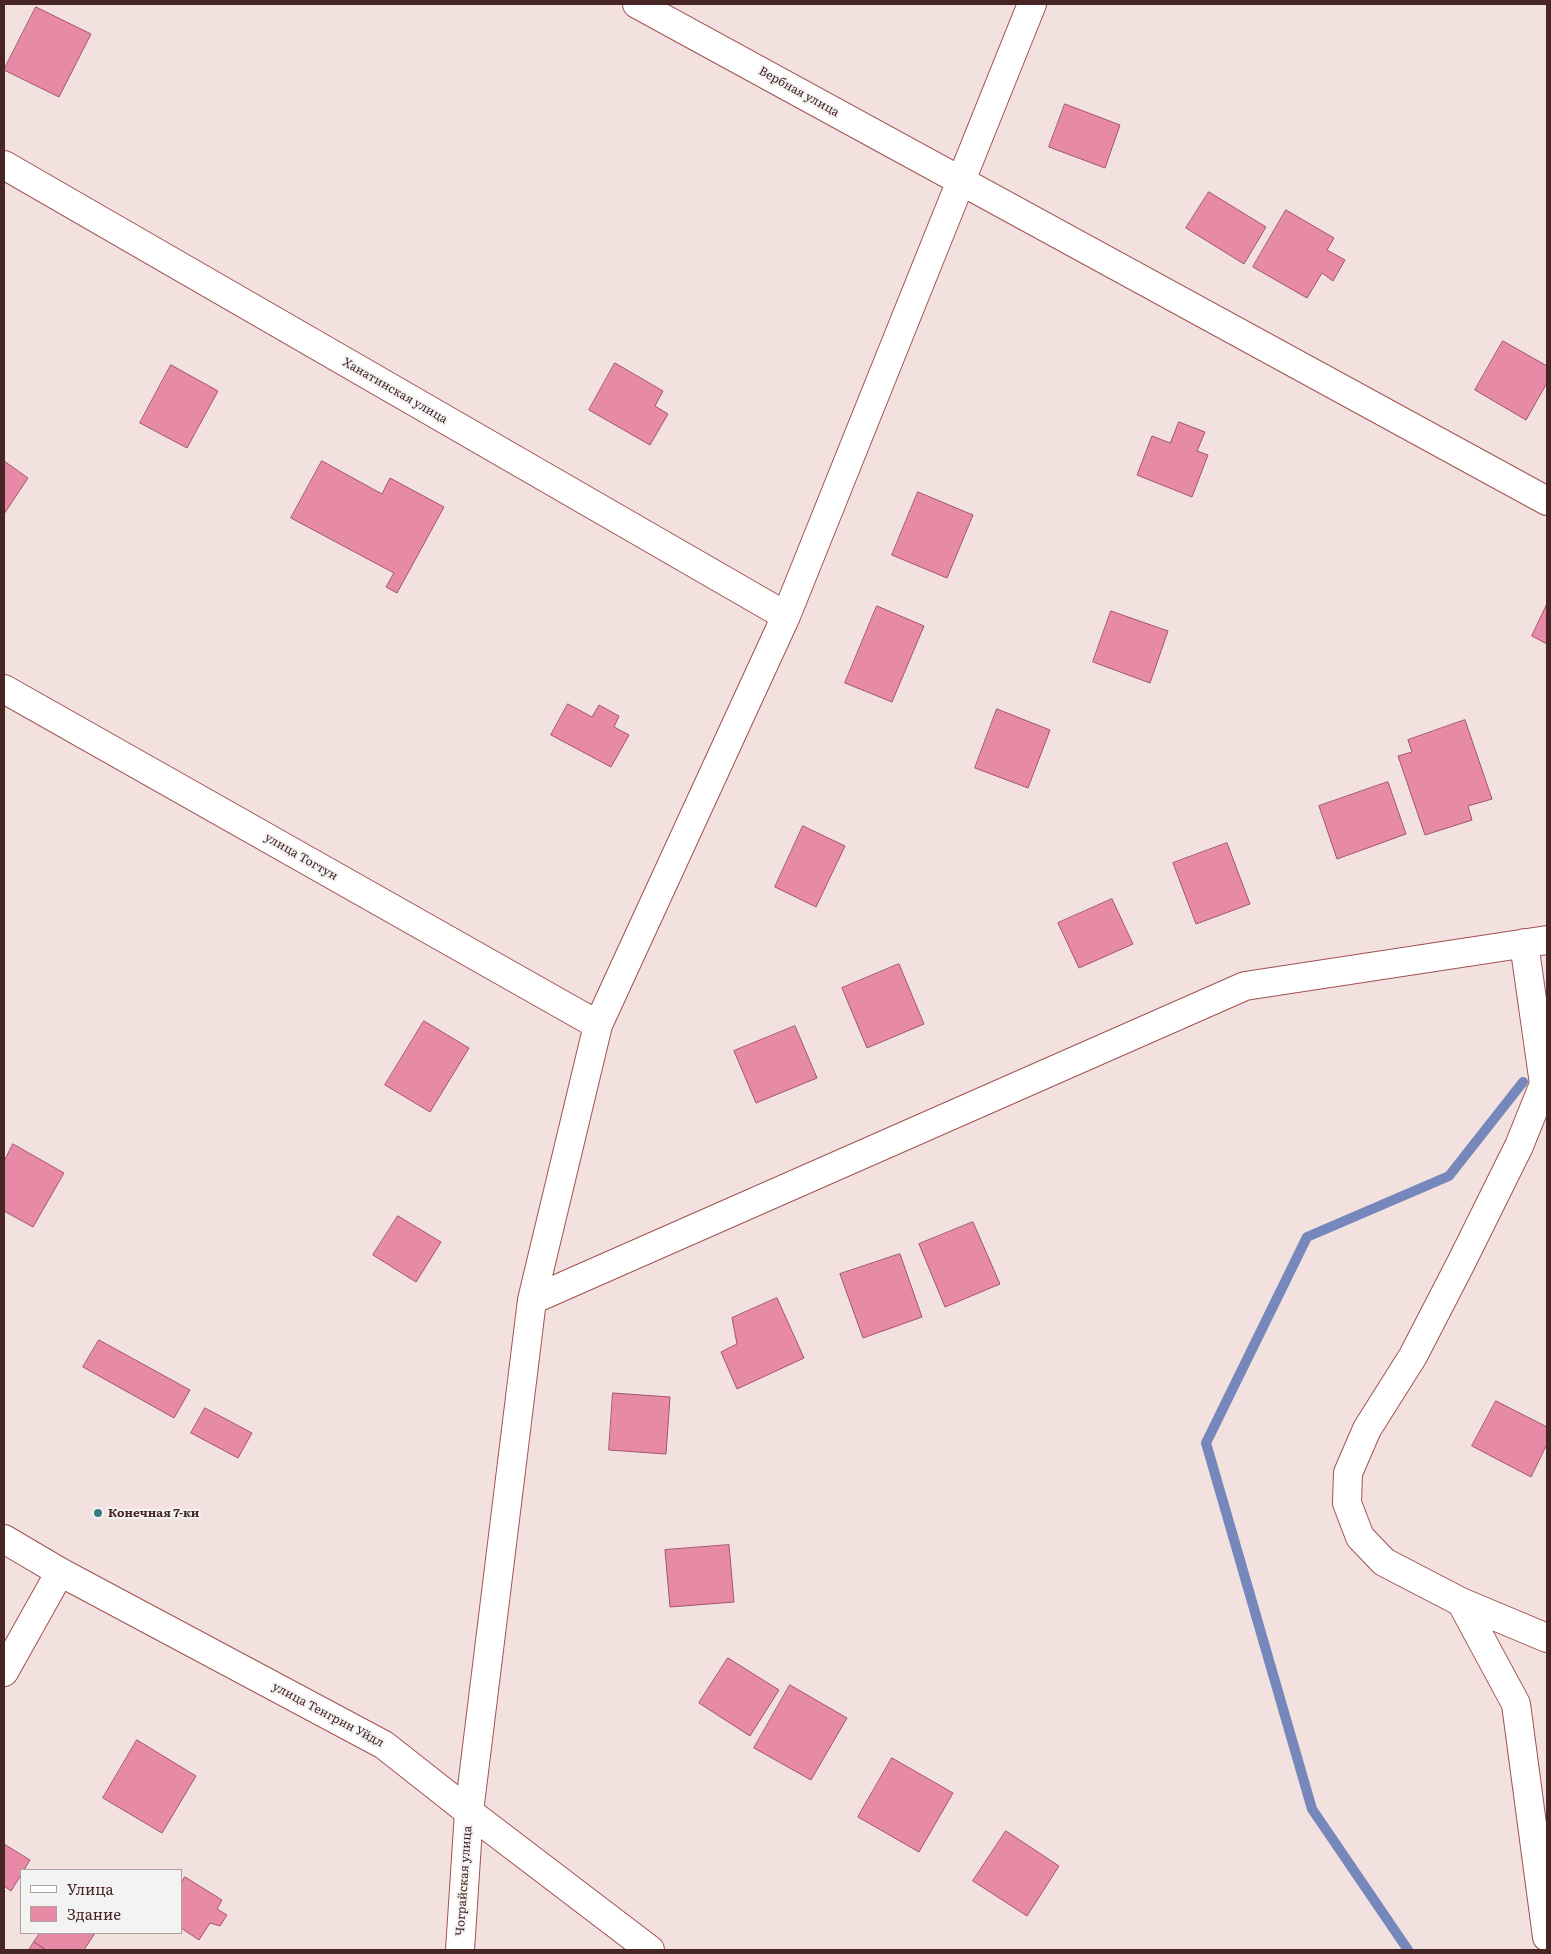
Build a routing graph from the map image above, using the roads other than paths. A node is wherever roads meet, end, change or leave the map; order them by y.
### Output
1 (637, 4) edge
2 (1032, 4) edge
3 (4, 165) edge
4 (960, 181) junction
5 (1547, 501) edge
6 (786, 616) junction
7 (4, 689) edge
8 (1536, 942) edge
9 (598, 1026) junction
10 (1546, 1088) edge
11 (532, 1300) junction
12 (4, 1539) edge
13 (60, 1572) junction
14 (1461, 1602) junction
15 (1547, 1638) edge
16 (4, 1672) edge
17 (469, 1812) junction
18 (1547, 1937) edge
19 (460, 1950) edge
20 (650, 1950) edge

1 - 4 street, Вербная улица
2 - 4 street, Чограйская улица
3 - 6 street, Ханатинская улица
4 - 5 street, Вербная улица
4 - 6 street, Чограйская улица
6 - 9 street, Чограйская улица
7 - 9 street, улица Тогтун
8 - 10 street
8 - 11 street
9 - 11 street, Чограйская улица
10 - 14 street
11 - 17 street, Чограйская улица
12 - 13 street, улица Тенгрин Уйдл
13 - 16 street
13 - 17 street, улица Тенгрин Уйдл
14 - 15 street
14 - 18 street
17 - 19 street, Чограйская улица
17 - 20 street, улица Тенгрин Уйдл

